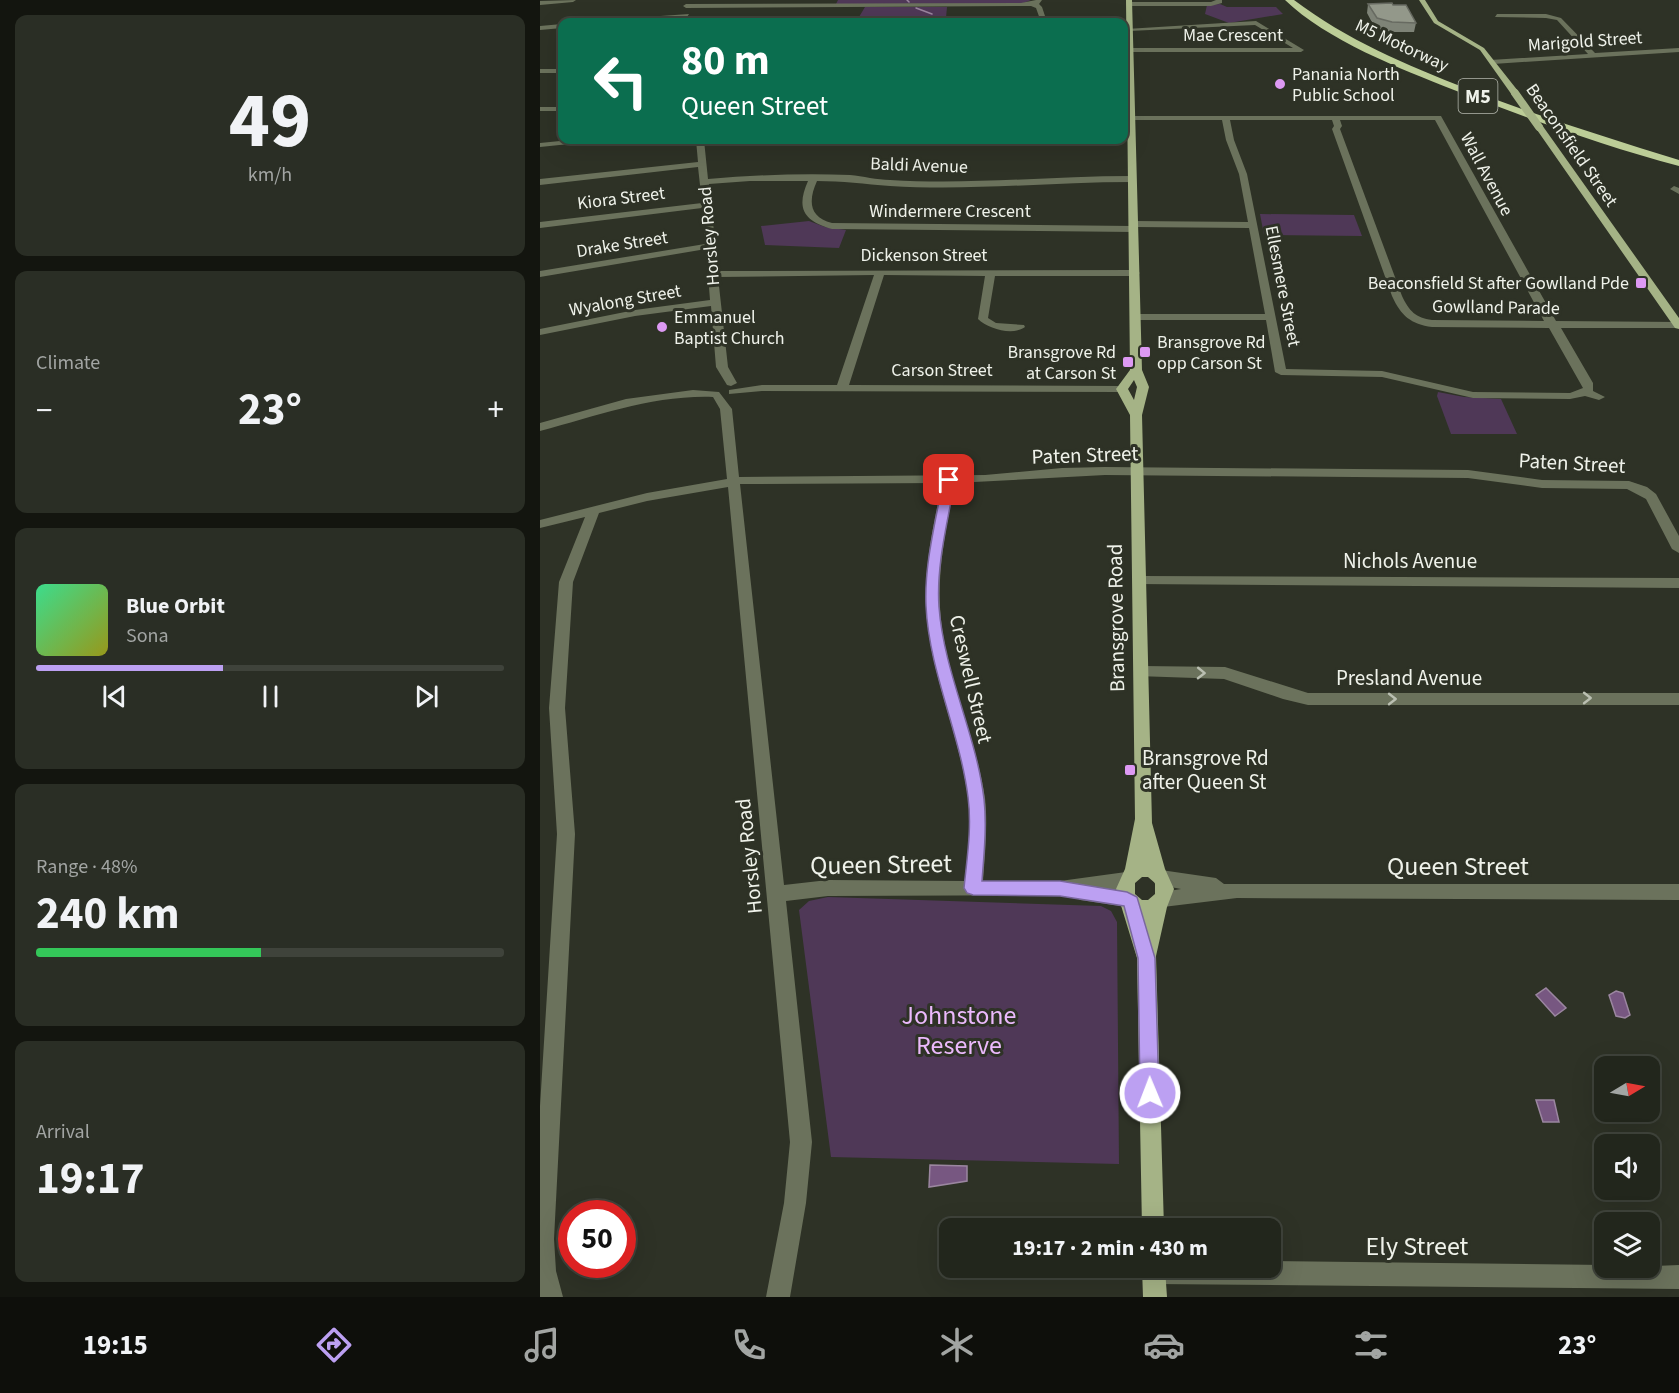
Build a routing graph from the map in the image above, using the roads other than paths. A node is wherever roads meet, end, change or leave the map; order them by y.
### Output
1 (573, 0) edge
2 (1220, 0) edge
3 (1289, 0) edge
4 (1300, 0) edge
5 (1422, 0) edge
6 (1035, 1) edge
7 (1129, 2) edge
8 (540, 3) edge
9 (686, 3) edge
10 (1497, 16) dead end
11 (688, 18) edge
12 (1043, 18) edge
13 (1128, 18) edge
14 (558, 26) edge
15 (540, 28) edge
16 (1128, 33) edge
17 (1128, 39) edge
18 (1130, 50) junction
19 (1679, 50) edge
20 (1128, 55) edge
21 (1593, 55) junction
22 (1493, 62) junction
23 (540, 71) edge
24 (558, 71) edge
25 (1128, 103) edge
26 (540, 109) edge
27 (558, 109) edge
28 (1131, 118) junction
29 (1226, 118) junction
30 (1335, 124) junction
31 (1128, 133) edge
32 (558, 143) edge
33 (700, 144) edge
34 (1128, 144) edge
35 (540, 145) edge
36 (1679, 155) edge
37 (1679, 162) edge
38 (702, 164) junction
39 (814, 178) junction
40 (1132, 179) junction
41 (540, 182) edge
42 (704, 182) junction
43 (706, 205) junction
44 (540, 225) edge
45 (1253, 225) junction
46 (1134, 226) junction
47 (709, 246) junction
48 (880, 272) junction
49 (991, 272) junction
50 (1134, 273) junction
51 (540, 274) edge
52 (714, 274) junction
53 (715, 302) junction
54 (1136, 317) junction
55 (1270, 317) junction
56 (1553, 324) junction
57 (1679, 326) edge
58 (1020, 327) dead end
59 (540, 332) edge
60 (722, 367) junction
61 (1136, 370) junction
62 (732, 388) junction
63 (842, 388) junction
64 (1124, 388) junction
65 (716, 390) junction
66 (1142, 390) junction
67 (1586, 392) junction
68 (1599, 397) dead end
69 (726, 409) junction
70 (1136, 416) junction
71 (540, 427) edge
72 (1138, 472) junction
73 (949, 480) junction
74 (734, 482) junction
75 (594, 510) junction
76 (540, 524) edge
77 (1679, 549) edge
78 (1141, 581) junction
79 (1679, 583) edge
80 (1142, 672) junction
81 (1679, 699) edge
82 (1144, 819) junction
83 (1129, 877) junction
84 (1159, 877) junction
85 (973, 888) junction
86 (1060, 889) junction
87 (1237, 890) junction
88 (1679, 892) edge
89 (776, 894) junction
90 (1129, 901) junction
91 (1160, 901) junction
92 (1147, 958) junction
93 (1153, 1218) edge
94 (1281, 1271) edge
95 (1679, 1276) edge
96 (1154, 1278) edge
97 (551, 1297) edge
98 (778, 1297) edge
99 (1155, 1297) edge

1 - 8 street
2 - 7 street
3 - 37 highway, M5 Motorway / M5
4 - 36 highway, M5 Motorway / M5
5 - 22 main road, Beaconsfield Street
6 - 9 street
6 - 12 street
7 - 13 main road
9 - 11 street
10 - 21 street
14 - 15 street
16 - 18 street, Mae Crescent
17 - 18 main road
18 - 20 main road
19 - 21 street, Marigold Street
21 - 22 street, Marigold Street
22 - 57 main road, Beaconsfield Street, bridge
23 - 24 street
25 - 28 main road
26 - 27 street
28 - 29 street
28 - 31 main road
29 - 30 street
29 - 45 street, Ellesmere Street
30 - 56 street, Wall Avenue
30 - 56 street, Gowlland Parade
32 - 35 street
33 - 38 street, Horsley Road
34 - 40 main road
38 - 41 street
38 - 42 street, Horsley Road
39 - 40 street, Baldi Avenue
39 - 42 street, Baldi Avenue
39 - 46 street, Windermere Crescent
40 - 46 main road
42 - 43 street, Horsley Road
43 - 44 street, Kiora Street
43 - 47 street, Horsley Road
45 - 46 street
45 - 55 street, Ellesmere Street
46 - 50 main road
47 - 51 street, Drake Street
47 - 52 street, Horsley Road
48 - 49 street, Dickenson Street
48 - 52 street, Dickenson Street
48 - 63 street
49 - 50 street, Dickenson Street
49 - 58 street
50 - 54 main road
52 - 53 street, Horsley Road
53 - 59 street, Wyalong Street
53 - 60 street, Horsley Road
54 - 55 street
54 - 61 main road
55 - 67 street, Ellesmere Street
56 - 57 street, Gowlland Parade
56 - 67 street
60 - 62 street, Horsley Road
60 - 65 street, Horsley Road
61 - 64 main road
61 - 66 main road
62 - 63 street, Carson Street
62 - 65 street, Carson Street
62 - 69 street, Horsley Road
63 - 64 street, Carson Street
64 - 66 main road
64 - 70 main road, Bransgrove Road
65 - 69 street, Horsley Road
65 - 71 street
66 - 70 main road, Bransgrove Road
67 - 68 street, Ellesmere Street
69 - 74 street, Horsley Road
70 - 72 main road, Bransgrove Road
72 - 73 street, Paten Street
72 - 77 street, Paten Street
72 - 78 main road, Bransgrove Road
73 - 74 street, Paten Street
73 - 85 street, Creswell Street
74 - 75 street, Paten Street
74 - 89 street, Horsley Road
75 - 76 street, Paten Street
75 - 97 street
78 - 79 street, Nichols Avenue
78 - 80 main road, Bransgrove Road
80 -> 81 street, Presland Avenue
80 - 82 main road, Bransgrove Road
82 - 83 main road, Bransgrove Road
82 - 84 main road, Bransgrove Road
83 - 84 main road
83 - 86 street, Queen Street
83 - 90 main road
84 - 87 street, Queen Street
84 - 91 main road
85 - 86 street, Queen Street
85 - 89 street, Queen Street
86 - 90 street, Queen Street
87 - 88 street, Queen Street
87 - 91 street, Queen Street
89 - 98 street, Horsley Road
90 - 91 main road
90 - 92 main road
91 - 92 main road
92 - 93 main road
94 - 95 street, Ely Street
96 - 99 main road

